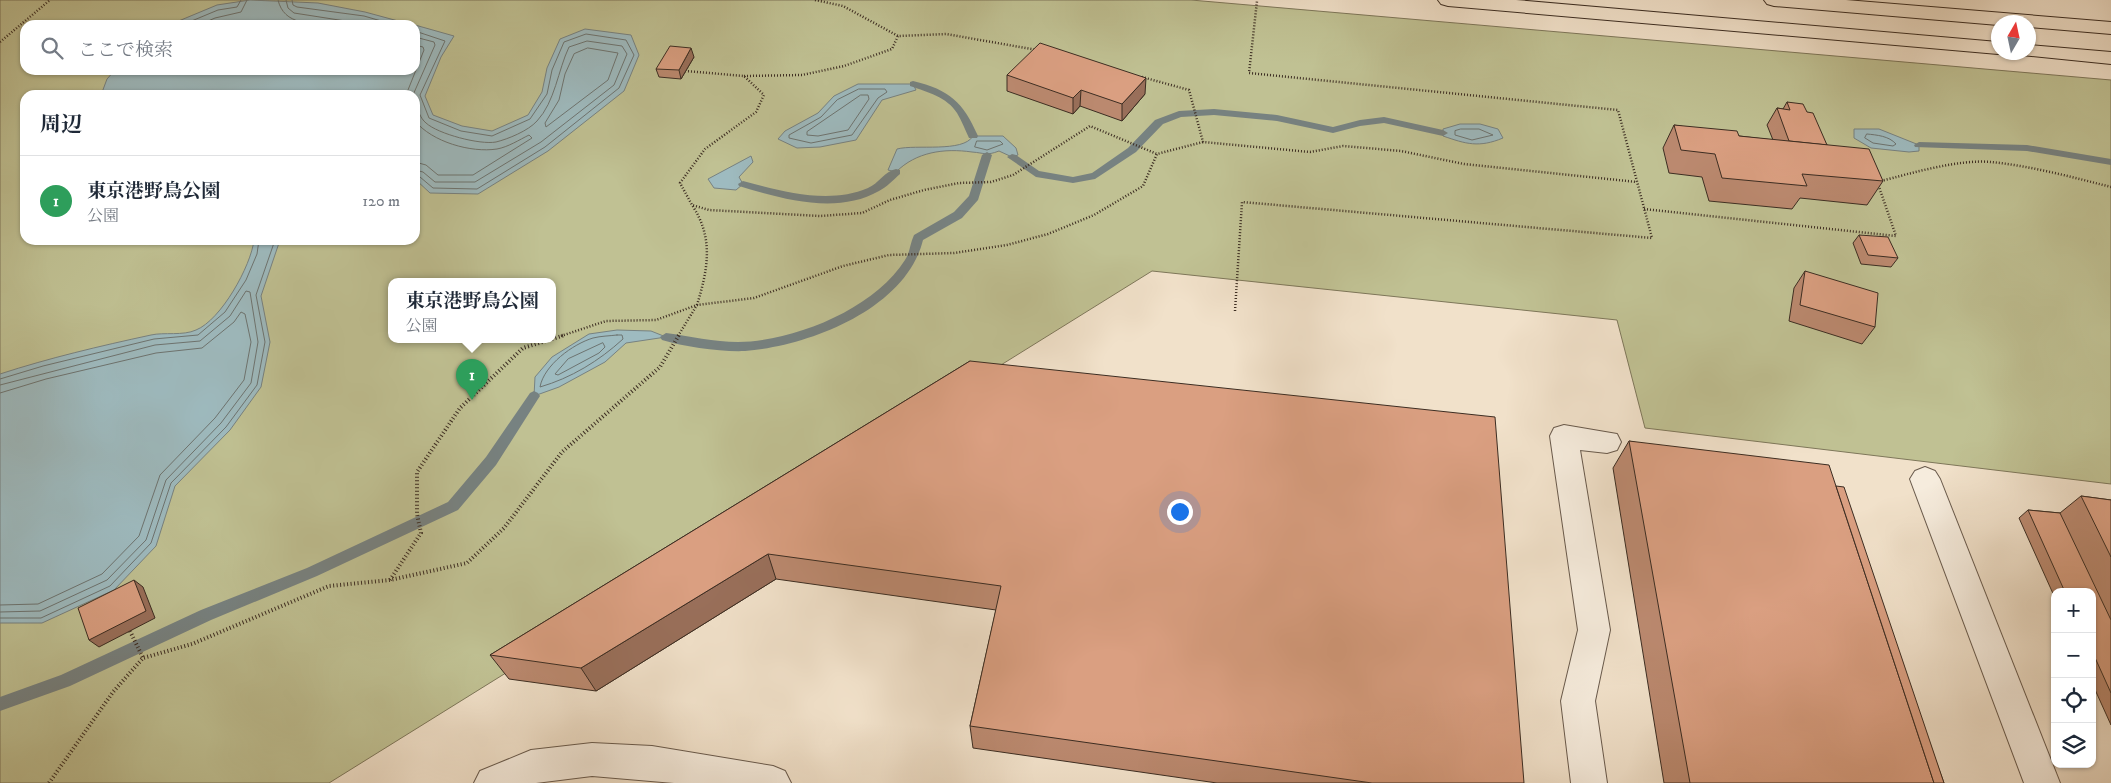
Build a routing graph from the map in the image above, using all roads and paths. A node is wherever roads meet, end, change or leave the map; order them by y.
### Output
1 (50, 0) edge
2 (815, 0) edge
3 (1448, 0) edge
4 (1774, 0) edge
5 (1257, 1) edge
6 (26, 20) edge
7 (20, 25) edge
8 (2111, 28) edge
9 (898, 36) junction
10 (0, 42) edge
11 (1991, 47) edge
12 (1045, 51) edge
13 (2036, 52) edge
14 (2111, 58) edge
15 (685, 71) edge
16 (1135, 75) edge
17 (744, 76) junction
18 (1204, 142) junction
19 (1156, 154) junction
20 (1637, 182) junction
21 (2111, 187) edge
22 (692, 205) junction
23 (1644, 209) junction
24 (697, 305) junction
25 (1234, 311) dead end
26 (556, 338) edge
27 (539, 343) edge
28 (1607, 442) dead end
29 (1925, 479) dead end
30 (390, 580) junction
31 (130, 631) edge
32 (142, 657) junction
33 (49, 783) edge
34 (492, 783) edge
35 (773, 783) edge
36 (1589, 783) edge
37 (2042, 783) edge

1 - 6 path
2 - 9 path
3 - 11 main road
4 - 8 main road
5 - 20 path
7 - 10 path
9 - 12 path
9 - 17 path
13 - 14 main road
15 - 17 path
16 - 18 path
17 - 22 path
18 - 19 path
18 - 20 path
19 - 22 path
19 - 24 path
20 - 23 path
21 - 23 path
22 - 24 path
23 - 25 path
24 - 26 path
24 - 30 path
27 - 30 path
28 - 36 lane
29 - 37 lane
30 - 32 path
31 - 32 path
32 - 33 path
34 - 35 lane

